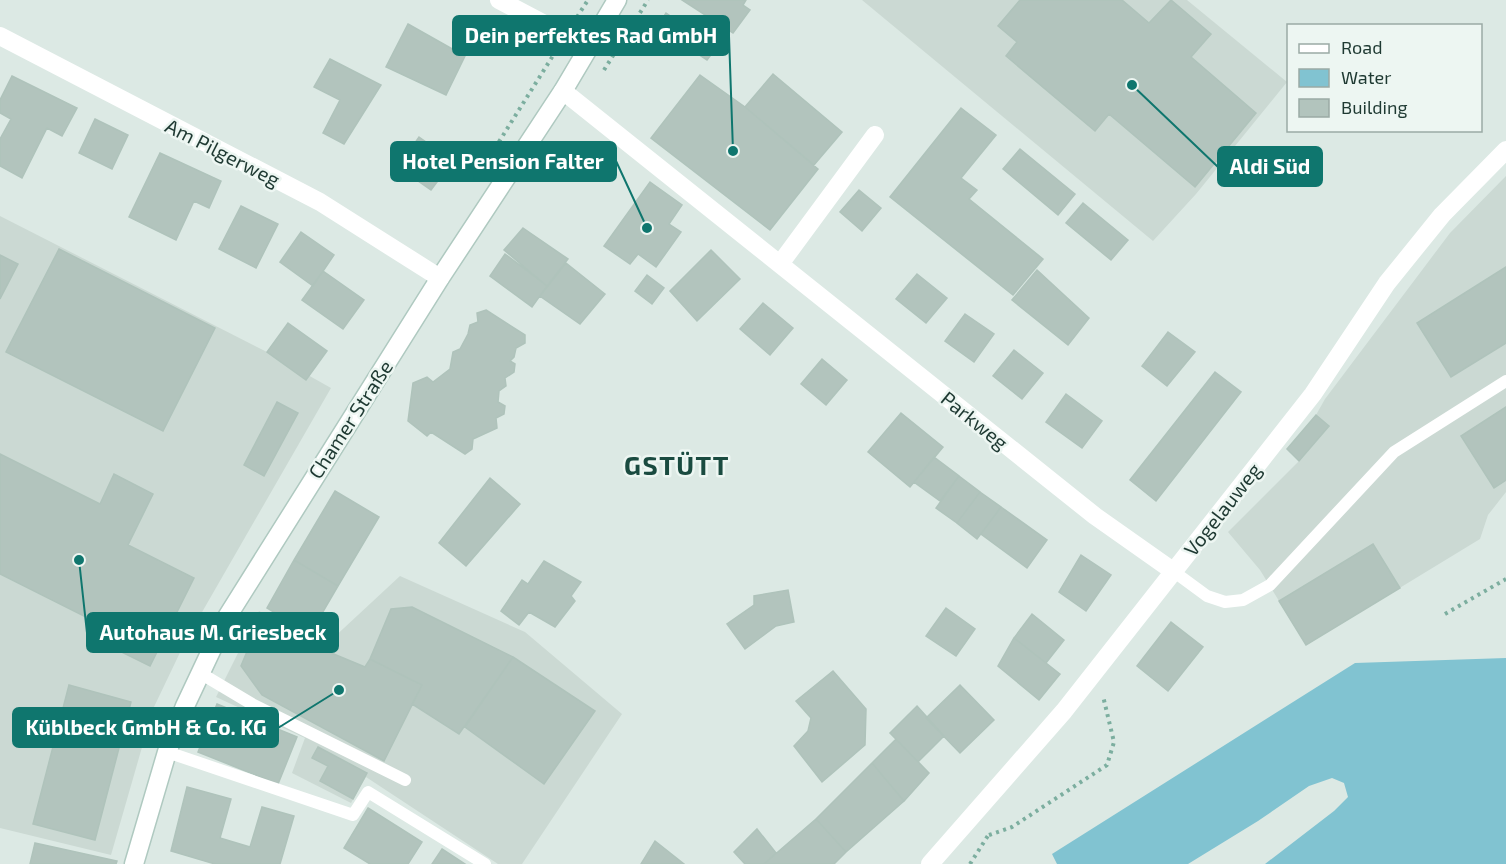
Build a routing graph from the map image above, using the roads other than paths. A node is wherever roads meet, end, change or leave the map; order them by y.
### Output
1 (499, 0) edge
2 (617, 0) edge
3 (0, 36) edge
4 (588, 47) junction
5 (563, 91) junction
6 (875, 135) dead end
7 (1506, 150) edge
8 (780, 264) junction
9 (440, 278) junction
10 (1506, 381) edge
11 (1173, 572) junction
12 (200, 673) junction
13 (167, 752) junction
14 (405, 780) dead end
15 (134, 864) edge
16 (485, 864) edge
17 (930, 864) edge

1 - 4 street
2 - 4 street, Chamer Straße
3 - 9 street, Am Pilgerweg
4 - 5 street, Chamer Straße
5 - 8 street, Parkweg
5 - 9 street, Chamer Straße
6 - 8 street
7 - 11 street, Vogelauweg
8 - 11 street, Parkweg
9 - 12 street, Chamer Straße
10 - 11 lane
11 - 17 street, Vogelauweg
12 - 13 street, Chamer Straße
12 - 14 lane
13 - 15 street, Chamer Straße
13 - 16 lane

